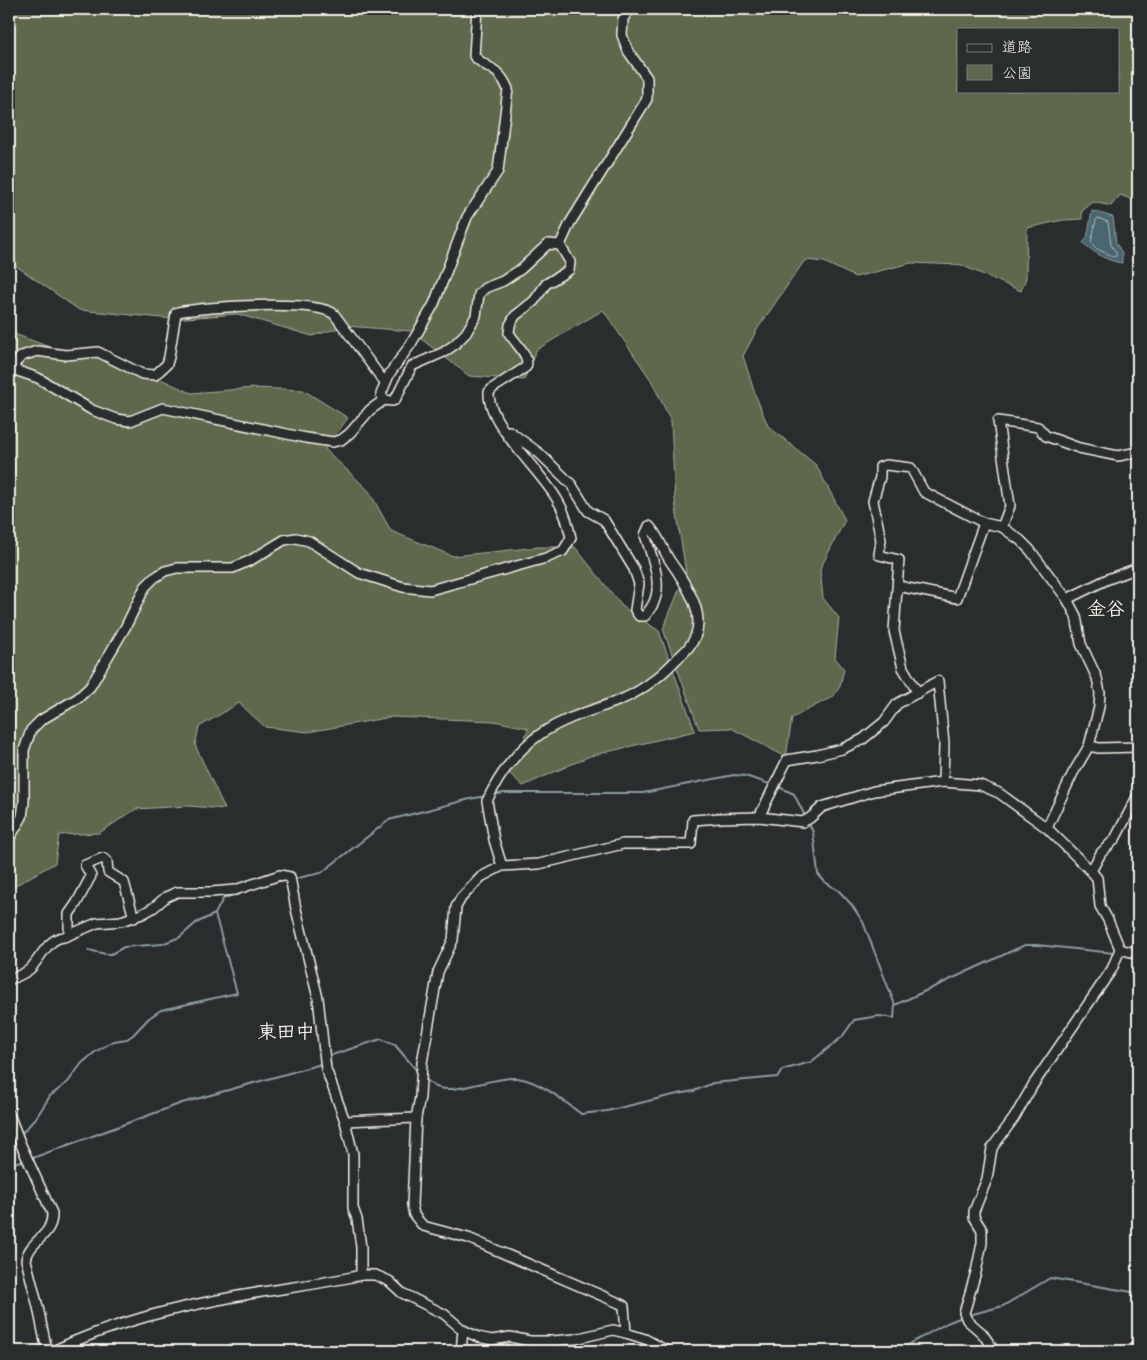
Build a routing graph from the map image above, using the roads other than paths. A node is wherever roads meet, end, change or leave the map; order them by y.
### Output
1 (477, 9) edge
2 (629, 9) edge
3 (560, 245) junction
4 (11, 369) edge
5 (9, 379) edge
6 (385, 383) junction
7 (384, 400) junction
8 (498, 423) junction
9 (1138, 452) edge
10 (984, 523) junction
11 (1002, 527) junction
12 (1138, 568) edge
13 (898, 586) junction
14 (1067, 599) junction
15 (918, 693) junction
16 (1089, 746) junction
17 (1138, 747) edge
18 (944, 782) junction
19 (1138, 795) edge
20 (759, 817) junction
21 (1048, 828) junction
22 (9, 838) edge
23 (502, 866) junction
24 (1091, 872) junction
25 (134, 918) junction
26 (70, 934) junction
27 (1120, 949) junction
28 (1138, 954) edge
29 (9, 980) edge
30 (9, 1114) edge
31 (416, 1118) junction
32 (345, 1121) junction
33 (361, 1275) junction
34 (463, 1330) junction
35 (626, 1333) junction
36 (47, 1351) edge
37 (53, 1351) edge
38 (461, 1351) edge
39 (667, 1351) edge
40 (990, 1351) edge

1 - 6 street
2 - 3 street
3 - 7 street
3 - 8 street
4 - 5 street
4 - 6 street
4 - 7 street
6 - 7 street
8 - 22 street
8 - 23 street
9 - 11 street
10 - 11 street
10 - 13 street
10 - 13 street
11 - 14 street
12 - 14 street
13 - 15 street
14 - 16 street
15 - 18 street
15 - 20 street
16 - 17 street
16 - 21 street
18 - 20 street
18 - 21 street
19 - 24 street
20 - 23 street
21 - 24 street
23 - 31 street
24 - 27 street
25 - 26 street
25 - 26 street
25 - 32 street
26 - 29 street
27 - 28 street
27 - 40 street
30 - 36 street
31 - 32 street
31 - 35 street
32 - 33 street
33 - 34 street
33 - 37 street
34 - 35 street
34 - 38 street
35 - 39 street

